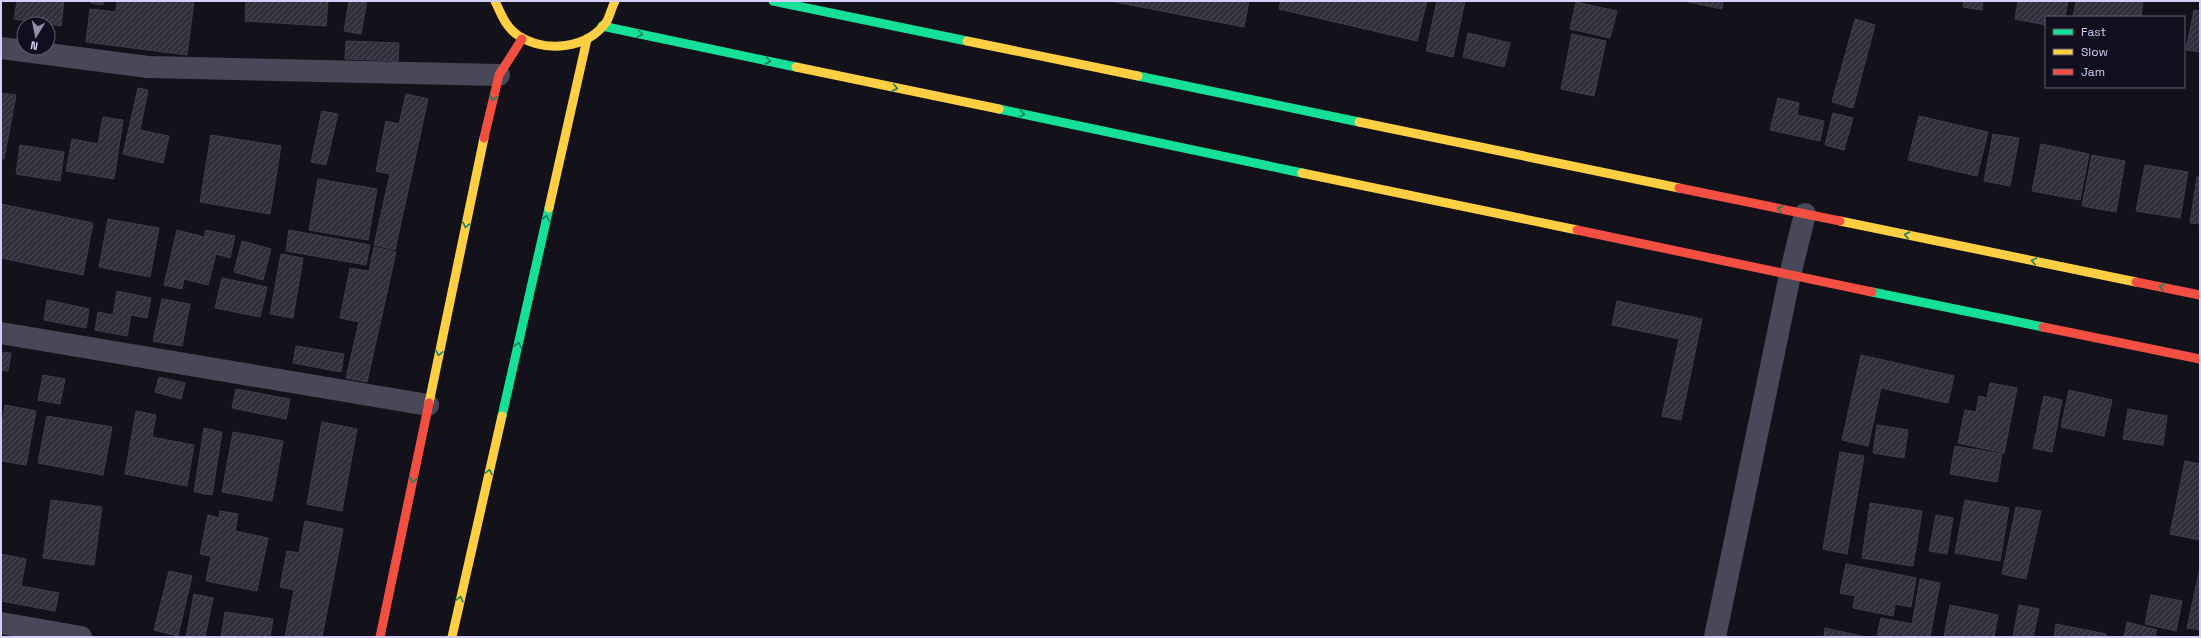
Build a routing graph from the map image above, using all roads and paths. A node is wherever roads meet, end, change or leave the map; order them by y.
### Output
1 (495, 1) edge
2 (615, 1) edge
3 (773, 1) edge
4 (602, 26) junction
5 (522, 39) junction
6 (586, 39) junction
7 (1, 48) edge
8 (499, 75) junction
9 (1805, 214) junction
10 (1790, 275) junction
11 (2200, 295) edge
12 (1, 333) edge
13 (2200, 359) edge
14 (428, 405) junction
15 (1, 623) edge
16 (81, 637) edge
17 (380, 637) edge
18 (452, 637) edge
19 (1715, 637) edge

1 - 5 street
2 - 4 street
9 -> 3 street
4 - 6 street
4 -> 10 street
5 - 6 street
5 - 8 street
18 -> 6 street
7 - 8 street
8 -> 14 street
9 - 10 street
11 -> 9 street
10 - 13 street
10 - 19 street
12 - 14 street
14 -> 17 street
15 - 16 street

